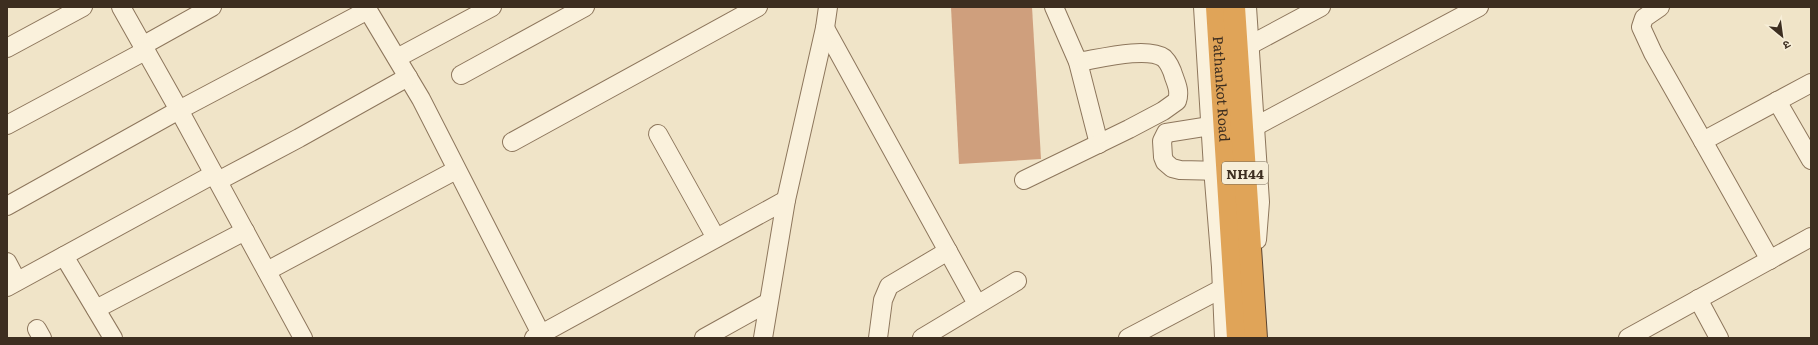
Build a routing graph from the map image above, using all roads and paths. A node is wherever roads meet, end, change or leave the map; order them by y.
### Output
1 (84, 7) edge
2 (121, 7) edge
3 (212, 7) edge
4 (492, 7) edge
5 (585, 7) edge
6 (758, 7) edge
7 (828, 7) edge
8 (1054, 7) edge
9 (1203, 7) edge
10 (1216, 7) edge
11 (1234, 7) edge
12 (1247, 7) edge
13 (1321, 7) edge
14 (1479, 7) edge
15 (1660, 7) edge
16 (367, 8) edge
17 (825, 28) junction
18 (1250, 45) junction
19 (7, 48) edge
20 (144, 48) junction
21 (397, 58) junction
22 (1078, 62) junction
23 (461, 75) dead end
24 (408, 77) junction
25 (1811, 83) edge
26 (1214, 84) junction
27 (1178, 89) junction
28 (1777, 101) junction
29 (179, 110) junction
30 (7, 126) edge
31 (1210, 126) junction
32 (1256, 126) junction
33 (658, 134) dead end
34 (1704, 141) junction
35 (512, 142) dead end
36 (1100, 144) junction
37 (1811, 160) edge
38 (456, 170) junction
39 (1220, 171) junction
40 (216, 178) junction
41 (1024, 180) dead end
42 (786, 200) junction
43 (7, 206) edge
44 (245, 231) junction
45 (1811, 237) edge
46 (716, 238) junction
47 (948, 251) junction
48 (64, 256) junction
49 (1770, 260) junction
50 (7, 262) edge
51 (267, 271) junction
52 (1017, 281) dead end
53 (12, 284) edge
54 (1221, 289) junction
55 (1252, 292) junction
56 (1698, 299) junction
57 (767, 303) junction
58 (977, 304) junction
59 (96, 309) junction
60 (941, 333) edge
61 (538, 336) edge
62 (113, 338) edge
63 (303, 338) edge
64 (704, 338) edge
65 (763, 338) edge
66 (878, 338) edge
67 (922, 338) edge
68 (1128, 338) edge
69 (1224, 338) edge
70 (1238, 338) edge
71 (1256, 338) edge
72 (1628, 338) edge
73 (1719, 338) edge

1 - 19 street
2 - 20 street
3 - 20 street
4 - 21 street
5 - 23 street
6 - 35 street
7 - 17 street
8 - 22 street
9 - 26 street
10 - 26 highway, Pathankot Road / NH44
11 - 55 highway, NH44
12 - 18 street
13 - 18 street
14 - 32 street
15 - 34 street
16 - 21 street
16 - 29 street
17 - 42 street
17 - 47 street
18 - 32 street
20 - 29 street
20 - 30 street
21 - 24 street
22 - 27 street
22 - 36 street
24 - 38 street
24 - 40 street
25 - 28 street
26 - 27 street
26 - 31 street
26 - 39 highway, Pathankot Road / NH44
27 - 36 street
28 - 34 street
28 - 37 street
29 - 40 street
29 - 43 street
31 - 39 street
31 - 39 street
32 - 55 street
33 - 46 street
34 - 49 street
36 - 41 street
38 - 51 street
38 - 61 street
39 - 54 street
39 - 70 highway, Pathankot Road / NH44
40 - 44 street
40 - 48 street
42 - 46 street
42 - 57 street
44 - 51 street
44 - 59 street
45 - 49 street
46 - 61 street
47 - 58 street
47 - 66 street
48 - 53 street
48 - 59 street
49 - 56 street
50 - 53 street
51 - 63 street
52 - 58 street
54 - 68 street
54 - 69 street
55 - 71 highway, NH44
56 - 72 street
56 - 73 street
57 - 64 street
57 - 65 street
58 - 60 street
59 - 62 street
60 - 67 street

